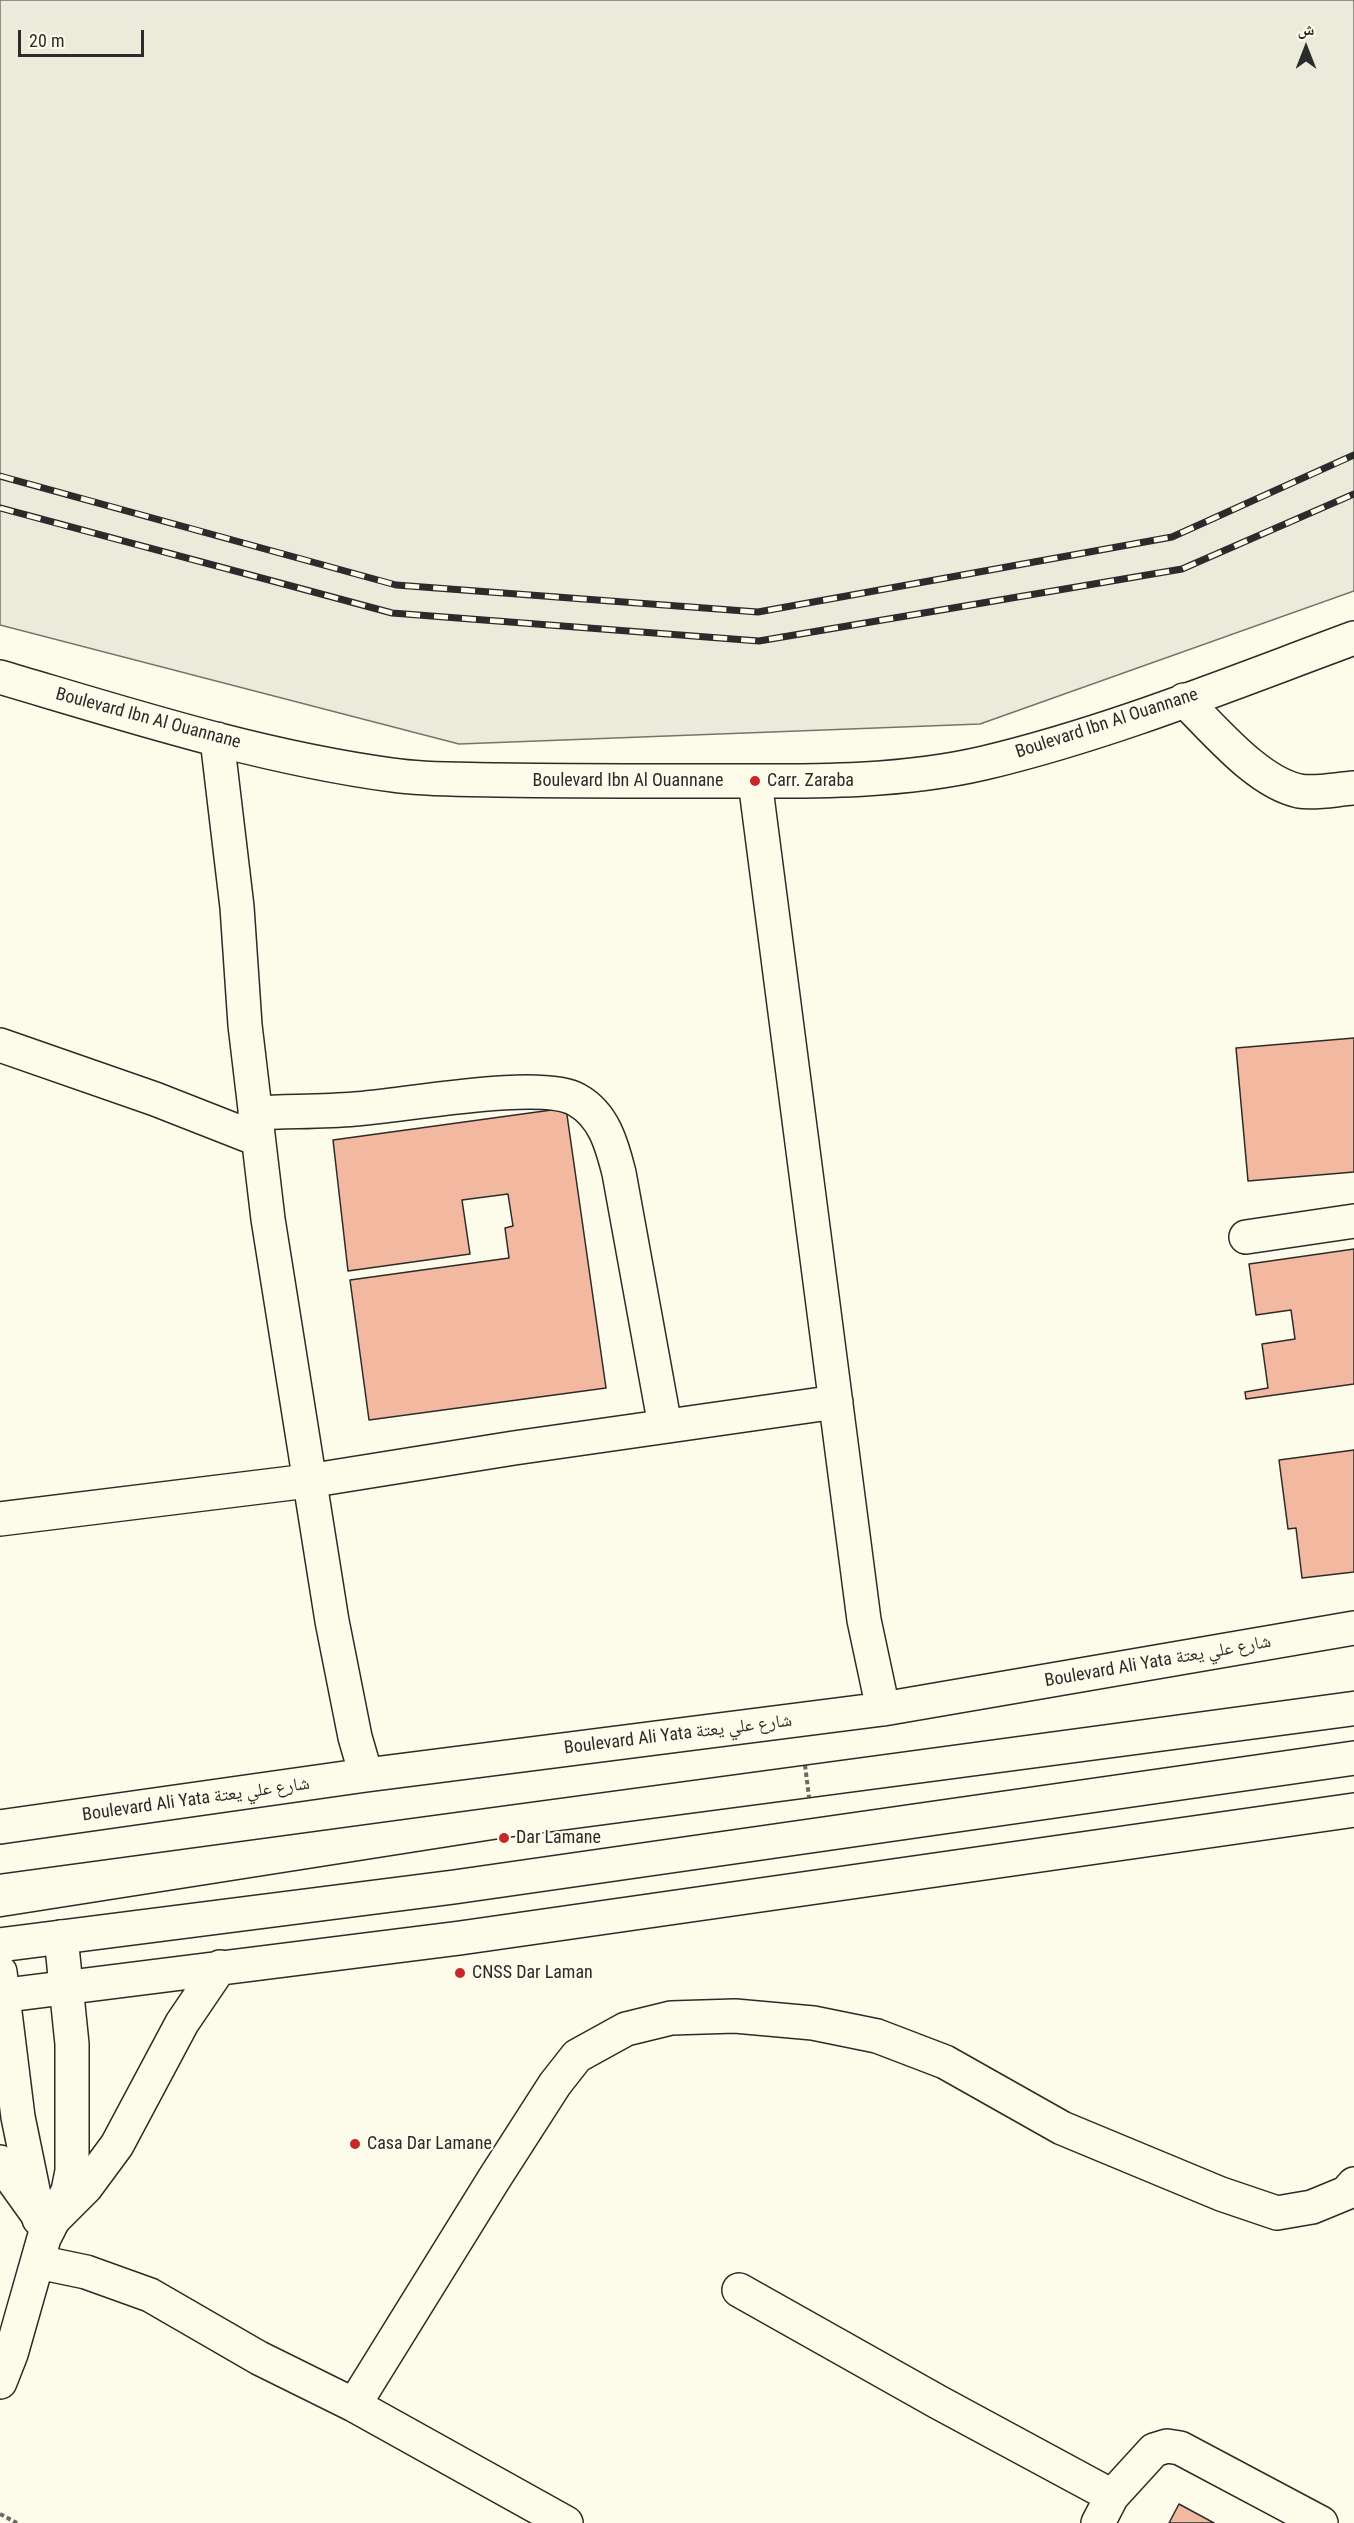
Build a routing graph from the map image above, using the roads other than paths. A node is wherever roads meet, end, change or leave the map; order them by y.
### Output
1 (1354, 638) edge
2 (0, 677) edge
3 (1184, 700) junction
4 (217, 739) junction
5 (755, 781) junction
6 (1354, 788) edge
7 (0, 1045) edge
8 (256, 1126) junction
9 (1354, 1221) edge
10 (1246, 1238) dead end
11 (836, 1402) junction
12 (665, 1426) junction
13 (308, 1481) junction
14 (0, 1519) edge
15 (1354, 1628) edge
16 (883, 1709) junction
17 (1354, 1758) edge
18 (366, 1775) junction
19 (1354, 1810) edge
20 (0, 1827) edge
21 (61, 1937) junction
22 (0, 1945) edge
23 (220, 1967) junction
24 (1, 1988) edge
25 (66, 1989) junction
26 (0, 2162) edge
27 (1354, 2184) edge
28 (44, 2233) junction
29 (739, 2290) dead end
30 (0, 2382) edge
31 (354, 2405) junction
32 (1105, 2510) edge
33 (566, 2523) edge
34 (1321, 2523) edge

1 - 3 street, Boulevard Ibn Al Ouannane
2 - 4 street, Boulevard Ibn Al Ouannane
3 - 5 street, Boulevard Ibn Al Ouannane
3 - 6 street
4 - 5 street, Boulevard Ibn Al Ouannane
4 - 8 street
5 - 11 street
7 - 8 street
8 - 12 street
8 - 13 street
9 - 10 street
11 - 12 street
11 - 16 street
12 - 13 street
13 - 14 street
13 - 18 street
15 - 16 street, Boulevard Ali Yata شارع علي يعتة
16 - 18 street, Boulevard Ali Yata شارع علي يعتة
17 - 21 street
18 - 20 street, Boulevard Ali Yata شارع علي يعتة
19 - 23 street
21 - 22 street
21 - 25 street
23 - 25 street
23 - 28 street
24 - 25 street
24 - 28 street
25 - 28 street
26 - 28 street
27 - 31 street
28 - 30 street
28 - 31 street
29 - 32 street
31 - 33 street
32 - 34 street

